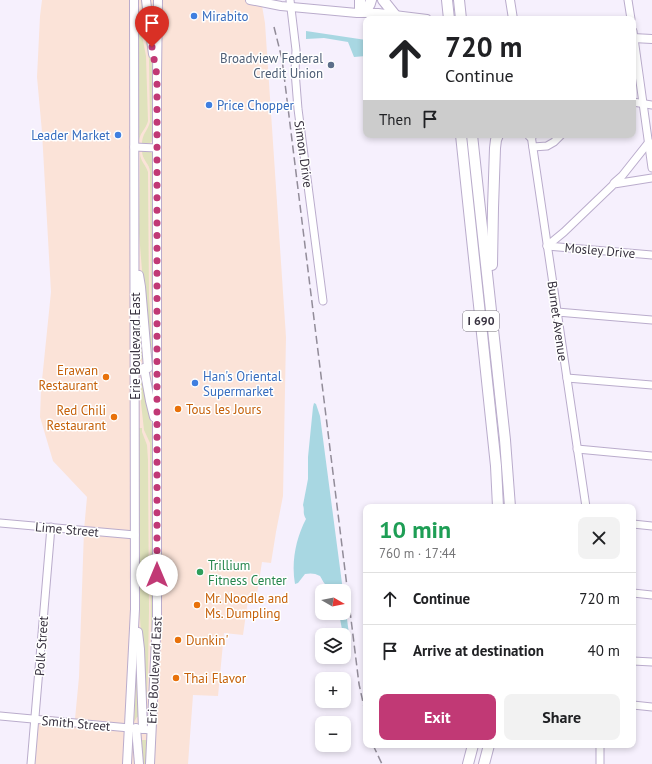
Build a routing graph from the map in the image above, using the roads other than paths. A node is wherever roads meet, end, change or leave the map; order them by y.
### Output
1 (134, 0) edge
2 (146, 0) edge
3 (158, 0) edge
4 (250, 0) edge
5 (360, 0) edge
6 (371, 0) edge
7 (383, 0) edge
8 (447, 0) edge
9 (459, 0) edge
10 (510, 0) edge
11 (628, 0) edge
12 (291, 3) edge
13 (361, 12) junction
14 (395, 15) junction
15 (403, 16) edge
16 (449, 16) edge
17 (461, 16) edge
18 (513, 16) edge
19 (631, 16) edge
20 (636, 36) edge
21 (652, 39) edge
22 (636, 54) edge
23 (157, 76) junction
24 (636, 103) edge
25 (644, 104) junction
26 (652, 105) edge
27 (461, 138) edge
28 (472, 138) edge
29 (497, 138) edge
30 (532, 138) edge
31 (558, 138) edge
32 (649, 142) junction
33 (134, 147) junction
34 (533, 147) junction
35 (157, 148) junction
36 (652, 168) edge
37 (652, 178) edge
38 (614, 184) junction
39 (548, 246) junction
40 (135, 248) junction
41 (652, 255) edge
42 (323, 301) dead end
43 (557, 312) junction
44 (652, 320) edge
45 (492, 323) junction
46 (135, 367) junction
47 (146, 368) junction
48 (157, 368) junction
49 (567, 378) junction
50 (652, 385) edge
51 (157, 430) junction
52 (577, 449) junction
53 (652, 456) edge
54 (498, 504) edge
55 (510, 504) edge
56 (586, 504) edge
57 (0, 523) edge
58 (636, 524) edge
59 (652, 526) edge
60 (51, 527) junction
61 (135, 535) junction
62 (636, 593) edge
63 (652, 595) edge
64 (135, 609) junction
65 (636, 661) edge
66 (652, 662) edge
67 (636, 705) edge
68 (652, 707) edge
69 (0, 716) edge
70 (36, 719) junction
71 (136, 728) junction
72 (151, 730) junction
73 (472, 748) edge
74 (488, 748) edge
75 (600, 748) edge
76 (32, 764) edge
77 (128, 764) edge
78 (138, 764) edge
79 (150, 764) edge
80 (468, 764) edge
81 (484, 764) edge
82 (600, 764) edge

1 - 33 main road, Erie Boulevard East
2 - 23 main road
3 - 23 main road, Erie Boulevard East
4 - 12 main road
5 - 13 highway
6 - 13 highway
7 - 14 highway
8 - 16 highway
9 - 17 highway
10 - 18 main road
11 - 19 street
12 - 13 main road
12 - 42 street, Simon Drive
13 - 14 main road
14 - 15 main road
20 - 21 main road
22 - 25 street
23 - 35 main road, Erie Boulevard East
24 - 25 street
25 - 26 street
25 - 32 street
27 - 54 highway, I 690
28 - 45 highway, I 690
29 - 45 highway
30 - 34 street, Burnet Avenue
31 - 34 street
32 - 36 street
32 - 38 street
33 - 35 street
33 - 40 main road, Erie Boulevard East
34 - 39 street, Burnet Avenue
35 - 48 main road, Erie Boulevard East
37 - 38 street
38 - 39 street
39 - 41 street, Mosley Drive
39 - 43 street, Burnet Avenue
40 - 46 main road, Erie Boulevard East
40 - 47 main road
43 - 44 street
43 - 49 street, Burnet Avenue
45 - 55 highway, I 690
46 - 47 street
46 - 61 main road, Erie Boulevard East
47 - 48 street
47 - 51 main road
48 - 51 main road, Erie Boulevard East
49 - 50 street
49 - 52 street, Burnet Avenue
51 - 72 main road, Erie Boulevard East
52 - 53 street
52 - 56 street, Burnet Avenue
57 - 60 street, Lime Street
58 - 59 street
60 - 61 street, Lime Street
60 - 70 street, Polk Street
61 - 64 main road, Erie Boulevard East
62 - 63 street
64 - 71 main road, Erie Boulevard East
64 - 71 main road
65 - 66 street
67 - 68 street
69 - 70 street, Smith Street
70 - 71 street, Smith Street
70 - 76 street, Polk Street
71 - 72 street, Smith Street
71 - 77 main road, Erie Boulevard East
71 - 78 main road
72 - 79 main road, Erie Boulevard East
73 - 80 highway
74 - 81 highway
75 - 82 street

